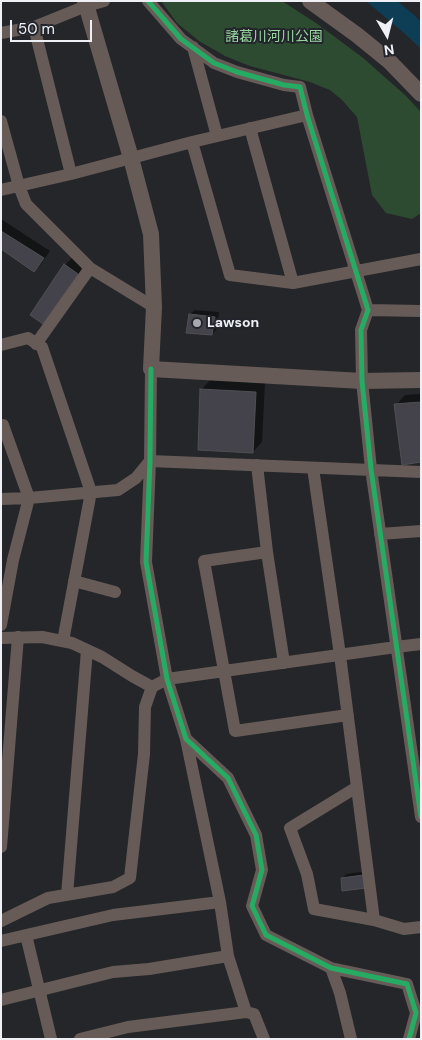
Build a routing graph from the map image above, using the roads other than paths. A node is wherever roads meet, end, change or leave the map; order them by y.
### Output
1 (104, 1) edge
2 (148, 1) edge
3 (310, 1) edge
4 (86, 4) edge
5 (34, 27) junction
6 (1, 33) edge
7 (192, 48) junction
8 (421, 94) edge
9 (307, 115) junction
10 (1, 121) edge
11 (250, 128) junction
12 (217, 136) junction
13 (192, 142) junction
14 (131, 158) junction
15 (71, 174) junction
16 (19, 186) junction
17 (1, 190) edge
18 (421, 259) edge
19 (90, 268) junction
20 (356, 270) junction
21 (293, 283) junction
22 (154, 307) junction
23 (368, 310) junction
24 (421, 311) edge
25 (36, 344) junction
26 (1, 345) edge
27 (151, 369) junction
28 (421, 380) edge
29 (362, 381) junction
30 (1, 425) edge
31 (150, 461) junction
32 (257, 465) junction
33 (313, 468) junction
34 (370, 469) junction
35 (421, 472) edge
36 (91, 492) junction
37 (1, 498) edge
38 (29, 498) junction
39 (421, 531) edge
40 (380, 534) junction
41 (267, 552) junction
42 (7, 560) edge
43 (74, 581) junction
44 (116, 592) dead end
45 (1, 625) edge
46 (18, 637) junction
47 (1, 638) edge
48 (63, 641) junction
49 (421, 644) edge
50 (396, 647) junction
51 (87, 650) junction
52 (340, 655) junction
53 (284, 663) junction
54 (224, 671) junction
55 (167, 679) junction
56 (152, 687) junction
57 (348, 715) junction
58 (186, 739) junction
59 (357, 787) junction
60 (420, 809) edge
61 (1, 847) edge
62 (67, 895) junction
63 (220, 902) junction
64 (374, 920) junction
65 (1, 921) edge
66 (421, 927) edge
67 (26, 935) junction
68 (1, 941) edge
69 (228, 956) junction
70 (331, 968) junction
71 (421, 982) edge
72 (407, 984) junction
73 (40, 990) junction
74 (1, 1000) edge
75 (246, 1012) junction
76 (104, 1036) edge
77 (51, 1039) edge
78 (80, 1039) edge
79 (264, 1039) edge
80 (351, 1039) edge
81 (409, 1039) edge

1 - 4 street
2 - 7 street
3 - 8 street
4 - 5 street
4 - 14 street
5 - 6 street
5 - 15 street
7 - 9 street
7 - 12 street
9 - 11 street
9 - 20 street
10 - 16 street
11 - 12 street
11 - 21 street
12 - 13 street
13 - 14 street
13 - 21 street
14 - 15 street
14 - 22 street
15 - 16 street
16 - 17 street
16 - 19 street
18 - 20 street
19 - 22 street
19 - 25 street
20 - 21 street
20 - 23 street
22 - 27 street
23 - 24 street
23 - 29 street
25 - 26 street
25 - 36 street
27 - 29 street
27 - 31 street
28 - 29 street
29 - 34 street
30 - 38 street
31 - 32 street
31 - 36 street
31 - 55 street
32 - 33 street
32 - 41 street
33 - 34 street
33 - 52 street
34 - 35 street
34 - 40 street
36 - 38 street
36 - 43 street
37 - 38 street
38 - 42 street
39 - 40 street
40 - 50 street
41 - 53 street
41 - 54 street
42 - 45 street
43 - 44 street
43 - 48 street
46 - 47 street
46 - 48 street
46 - 61 street
48 - 51 street
49 - 50 street
50 - 52 street
50 - 60 street
51 - 56 street
51 - 62 street
52 - 53 street
52 - 57 street
53 - 54 street
54 - 55 street
54 - 57 street
55 - 56 street
55 - 58 street
56 - 62 street
57 - 59 street
58 - 63 street
58 - 70 street
59 - 64 street
59 - 64 street
62 - 65 street
63 - 67 street
63 - 69 street
64 - 66 street
67 - 68 street
67 - 73 street
69 - 73 street
69 - 75 street
70 - 72 street
70 - 80 street
71 - 72 street
72 - 81 street
73 - 74 street
73 - 77 street
75 - 76 street
75 - 79 street
76 - 78 street

